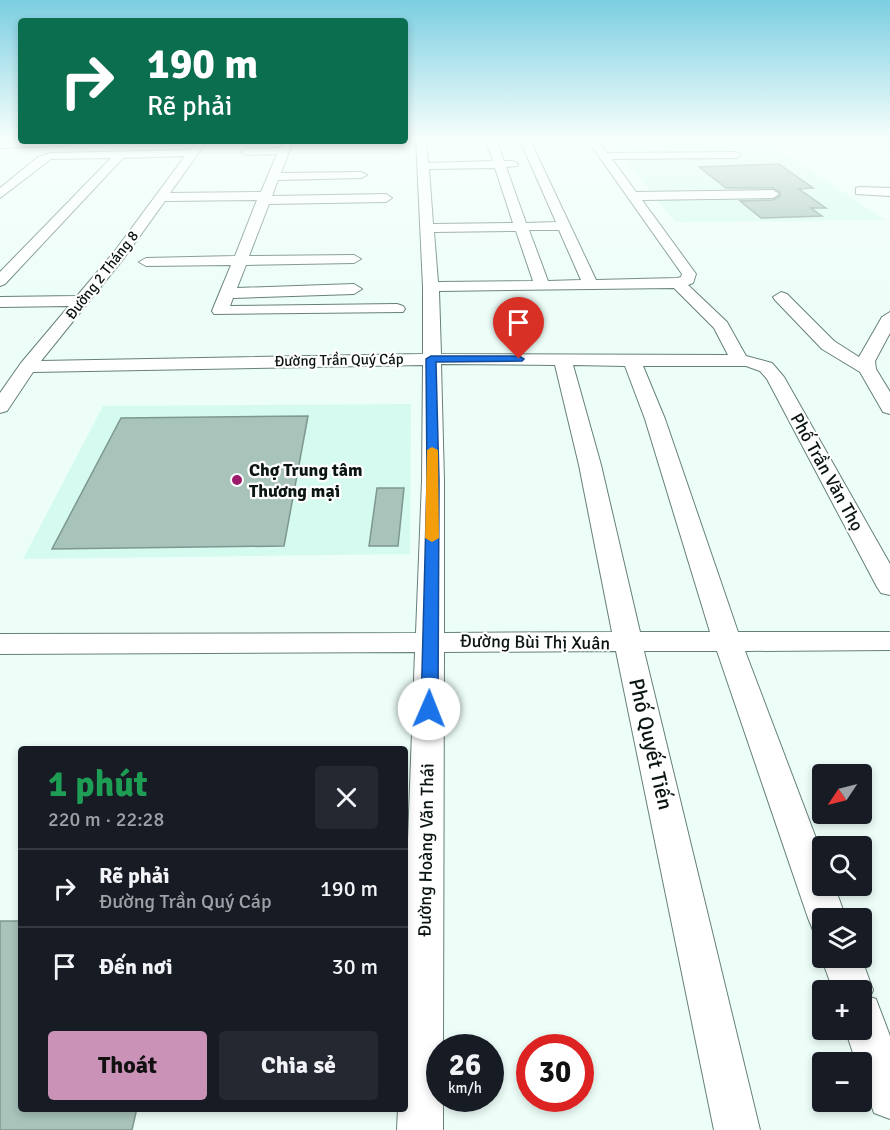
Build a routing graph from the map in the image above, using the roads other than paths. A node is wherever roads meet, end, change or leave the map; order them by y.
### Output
1 (86, 191) edge
2 (167, 191) edge
3 (205, 191) edge
4 (265, 191) edge
5 (425, 191) edge
6 (507, 191) edge
7 (548, 191) edge
8 (630, 191) edge
9 (871, 191) edge
10 (890, 192) edge
11 (773, 194) dead end
12 (201, 196) junction
13 (634, 196) junction
14 (162, 197) junction
15 (264, 198) junction
16 (386, 198) dead end
17 (520, 226) junction
18 (564, 226) junction
19 (427, 228) junction
20 (354, 259) dead end
21 (240, 261) junction
22 (146, 262) dead end
23 (215, 278) dead end
24 (0, 281) edge
25 (681, 282) junction
26 (590, 284) junction
27 (231, 285) junction
28 (542, 285) junction
29 (431, 287) junction
30 (354, 290) dead end
31 (782, 297) dead end
32 (81, 301) junction
33 (0, 302) edge
34 (397, 309) dead end
35 (890, 317) edge
36 (883, 343) edge
37 (431, 359) junction
38 (562, 359) junction
39 (632, 360) junction
40 (749, 362) junction
41 (27, 367) junction
42 (867, 369) junction
43 (889, 405) edge
44 (0, 407) edge
45 (890, 586) edge
46 (431, 640) junction
47 (890, 641) edge
48 (728, 642) junction
49 (628, 643) junction
50 (0, 644) edge
51 (823, 908) edge
52 (870, 1040) edge
53 (890, 1097) edge
54 (420, 1130) edge
55 (737, 1130) edge

1 - 24 street
2 - 14 street, Đường 2 Tháng 8
3 - 12 street
4 - 15 street
5 - 19 street, Đường Hoàng Văn Thái
6 - 17 street
7 - 18 street
8 - 13 street
9 - 10 street
11 - 13 street
12 - 14 street
12 - 15 street
13 - 25 street
14 - 32 street, Đường 2 Tháng 8
15 - 16 street
15 - 21 street
17 - 18 street
17 - 19 street
17 - 28 street
18 - 26 street
19 - 29 street, Đường Hoàng Văn Thái
20 - 21 street
21 - 22 street
21 - 27 street
23 - 27 street
25 - 26 street
25 - 40 street, Phố Trần Văn Thọ
26 - 28 street
27 - 30 street
27 - 34 street
28 - 29 street
29 - 37 street, Đường Hoàng Văn Thái
31 - 42 street
32 - 33 street
32 - 41 street, Đường 2 Tháng 8
35 - 36 street
36 - 42 street
37 - 38 street, Đường Trần Quý Cáp
37 - 41 street, Đường Trần Quý Cáp
37 - 46 street, Đường Hoàng Văn Thái
38 - 39 street, Đường Trần Quý Cáp
38 - 49 street, Phố Quyết Tiến
39 - 40 street, Đường Trần Quý Cáp
39 - 48 street
40 - 45 street, Phố Trần Văn Thọ
41 - 44 street, Đường 2 Tháng 8
42 - 43 street
46 - 49 street, Đường Bùi Thị Xuân
46 - 50 street, Đường Bùi Thị Xuân
46 - 54 street, Đường Hoàng Văn Thái
47 - 48 street, Đường Bùi Thị Xuân
48 - 49 street, Đường Bùi Thị Xuân
48 - 51 street
49 - 55 street, Phố Quyết Tiến
52 - 53 street

